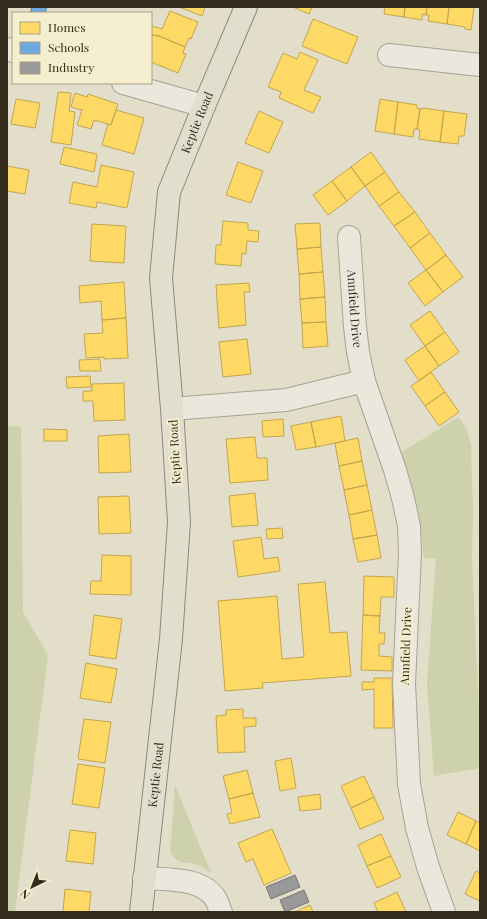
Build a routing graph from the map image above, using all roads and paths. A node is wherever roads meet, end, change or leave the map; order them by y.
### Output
1 (246, 7) edge
2 (389, 55) dead end
3 (480, 65) edge
4 (127, 84) edge
5 (204, 106) junction
6 (349, 237) dead end
7 (364, 381) junction
8 (172, 409) junction
9 (144, 878) junction
10 (140, 912) edge
11 (221, 912) edge
12 (444, 912) edge

1 - 5 main road, Keptie Road
2 - 3 street
4 - 5 street
5 - 8 main road, Keptie Road
6 - 7 street, Annfield Drive
7 - 8 street
7 - 12 street, Annfield Drive
8 - 9 main road, Keptie Road
9 - 10 main road, Keptie Road
9 - 11 street

